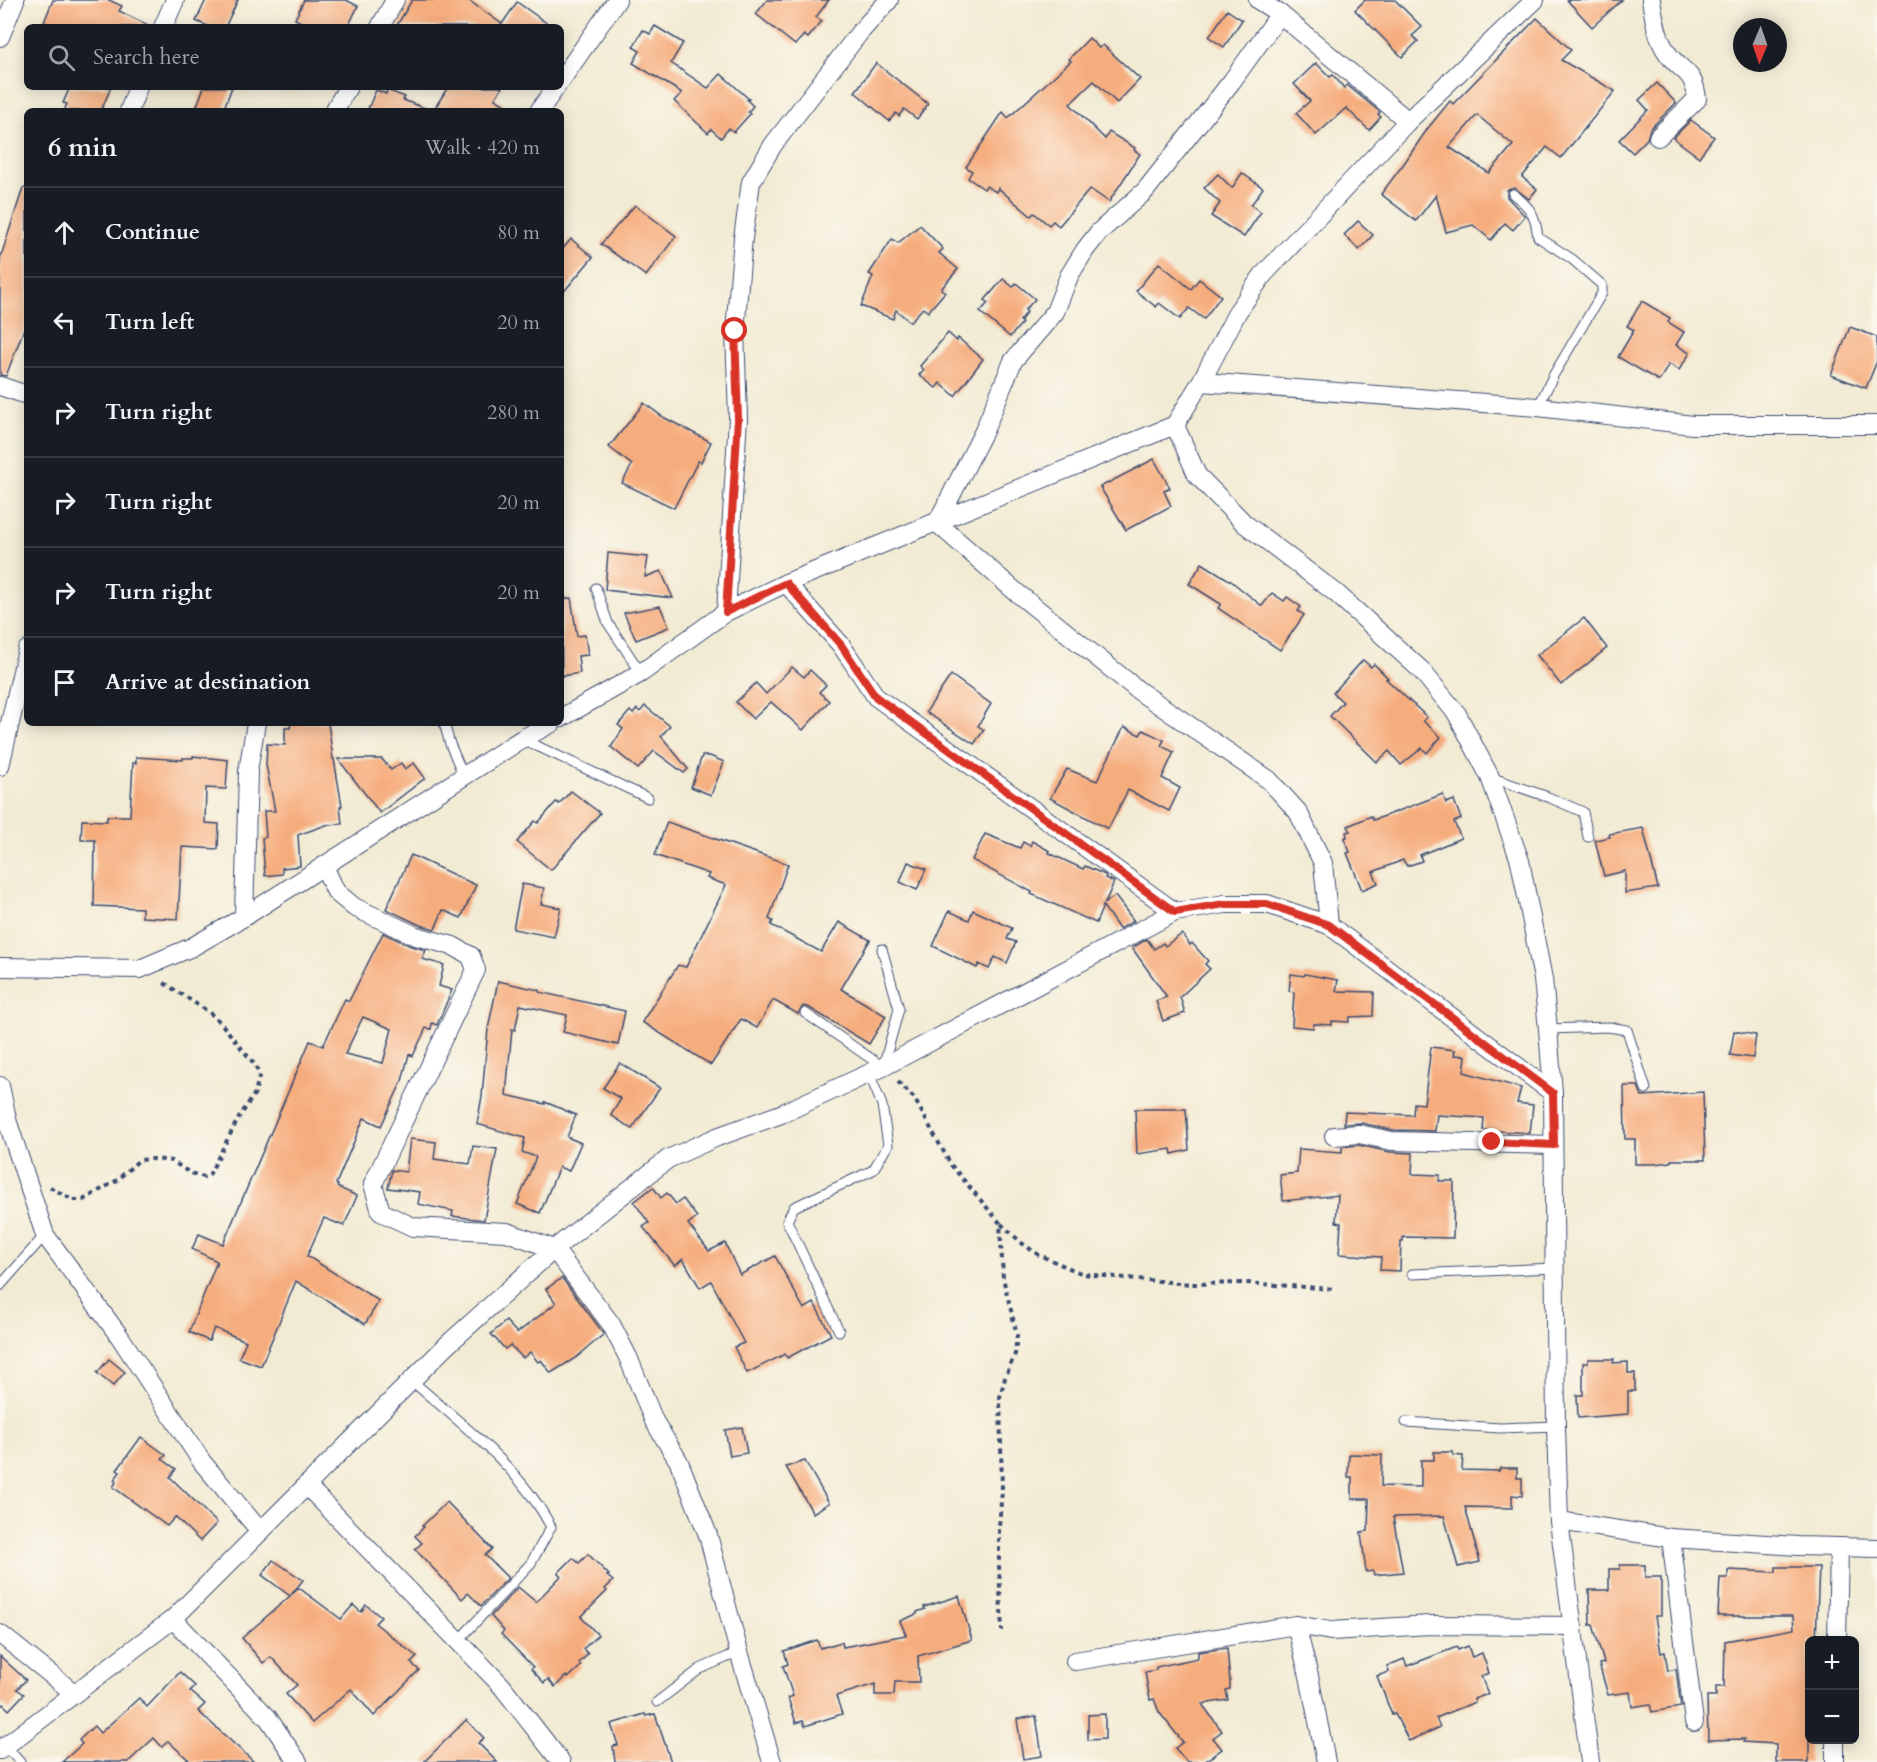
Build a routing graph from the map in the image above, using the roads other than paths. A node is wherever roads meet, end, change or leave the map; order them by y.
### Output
1 (15, 0) edge
2 (175, 0) edge
3 (395, 0) edge
4 (616, 0) edge
5 (889, 0) edge
6 (1258, 0) edge
7 (1535, 0) edge
8 (1651, 0) edge
9 (1280, 14) junction
10 (164, 24) edge
11 (382, 24) edge
12 (0, 37) edge
13 (564, 76) edge
14 (137, 90) edge
15 (346, 90) edge
16 (554, 90) edge
17 (130, 108) edge
18 (336, 108) edge
19 (541, 108) edge
20 (1408, 121) junction
21 (1658, 137) dead end
22 (1513, 194) dead end
23 (1201, 382) junction
24 (0, 386) edge
25 (24, 391) edge
26 (1538, 407) junction
27 (1174, 425) junction
28 (1877, 425) edge
29 (937, 523) junction
30 (786, 583) junction
31 (596, 588) dead end
32 (726, 612) junction
33 (24, 663) edge
34 (640, 673) junction
35 (564, 716) edge
36 (256, 726) edge
37 (445, 726) edge
38 (546, 726) edge
39 (522, 739) junction
40 (0, 766) edge
41 (464, 777) junction
42 (1490, 777) junction
43 (648, 798) dead end
44 (1588, 837) dead end
45 (324, 866) junction
46 (1175, 912) junction
47 (244, 917) junction
48 (1329, 925) junction
49 (882, 949) dead end
50 (0, 967) edge
51 (805, 1013) dead end
52 (1548, 1029) junction
53 (876, 1070) junction
54 (0, 1086) edge
55 (1646, 1089) dead end
56 (1553, 1093) junction
57 (4, 1124) edge
58 (1334, 1136) dead end
59 (1554, 1145) junction
60 (45, 1235) junction
61 (554, 1250) junction
62 (1555, 1268) junction
63 (1412, 1274) dead end
64 (0, 1286) edge
65 (839, 1331) dead end
66 (411, 1380) junction
67 (1406, 1422) dead end
68 (1556, 1426) junction
69 (306, 1485) junction
70 (1559, 1521) junction
71 (260, 1531) junction
72 (1671, 1538) junction
73 (1839, 1547) junction
74 (1877, 1548) edge
75 (173, 1619) junction
76 (1296, 1625) junction
77 (1573, 1626) junction
78 (0, 1634) edge
79 (1837, 1636) edge
80 (458, 1641) junction
81 (738, 1652) junction
82 (1075, 1661) dead end
83 (74, 1693) junction
84 (657, 1702) dead end
85 (1694, 1722) dead end
86 (1835, 1744) edge
87 (2, 1748) edge
88 (20, 1762) edge
89 (298, 1762) edge
90 (561, 1762) edge
91 (772, 1762) edge
92 (1326, 1762) edge
93 (1590, 1762) edge
94 (1835, 1762) edge

1 - 12 street
2 - 10 street
3 - 11 street
4 - 13 street
5 - 32 street
6 - 9 street
7 - 20 street
8 - 21 street
9 - 20 street
9 - 29 street
14 - 17 street
15 - 18 street
16 - 19 street
20 - 23 street
22 - 26 lane
23 - 26 street
23 - 27 street
24 - 25 street
26 - 28 street
27 - 29 street
27 - 42 street
29 - 30 street
29 - 48 street
30 - 32 street
30 - 46 street
31 - 34 lane
32 - 34 street
33 - 40 street
34 - 35 street
36 - 47 street
37 - 41 lane
38 - 39 street
39 - 41 street
39 - 43 lane
41 - 45 street
42 - 44 lane
42 - 52 street
45 - 47 street
45 - 61 street
46 - 48 street
46 - 53 street
47 - 50 street
48 - 56 street
49 - 53 lane
51 - 53 lane
52 - 55 lane
52 - 56 street
53 - 61 street
53 - 65 lane
54 - 57 street
56 - 59 street
57 - 60 street
58 - 59 street
59 - 62 street
60 - 64 lane
60 - 71 street
61 - 66 street
61 - 81 street
62 - 63 lane
62 - 68 street
66 - 69 street
66 - 80 lane
67 - 68 lane
68 - 70 street
69 - 71 street
69 - 80 street
70 - 72 street
70 - 77 street
71 - 75 street
72 - 73 street
72 - 85 street
73 - 74 street
73 - 79 street
75 - 83 street
75 - 89 street
76 - 77 street
76 - 82 street
76 - 92 street
77 - 93 street
78 - 83 street
80 - 90 street
81 - 84 lane
81 - 91 street
83 - 87 street
86 - 94 street
87 - 88 lane

